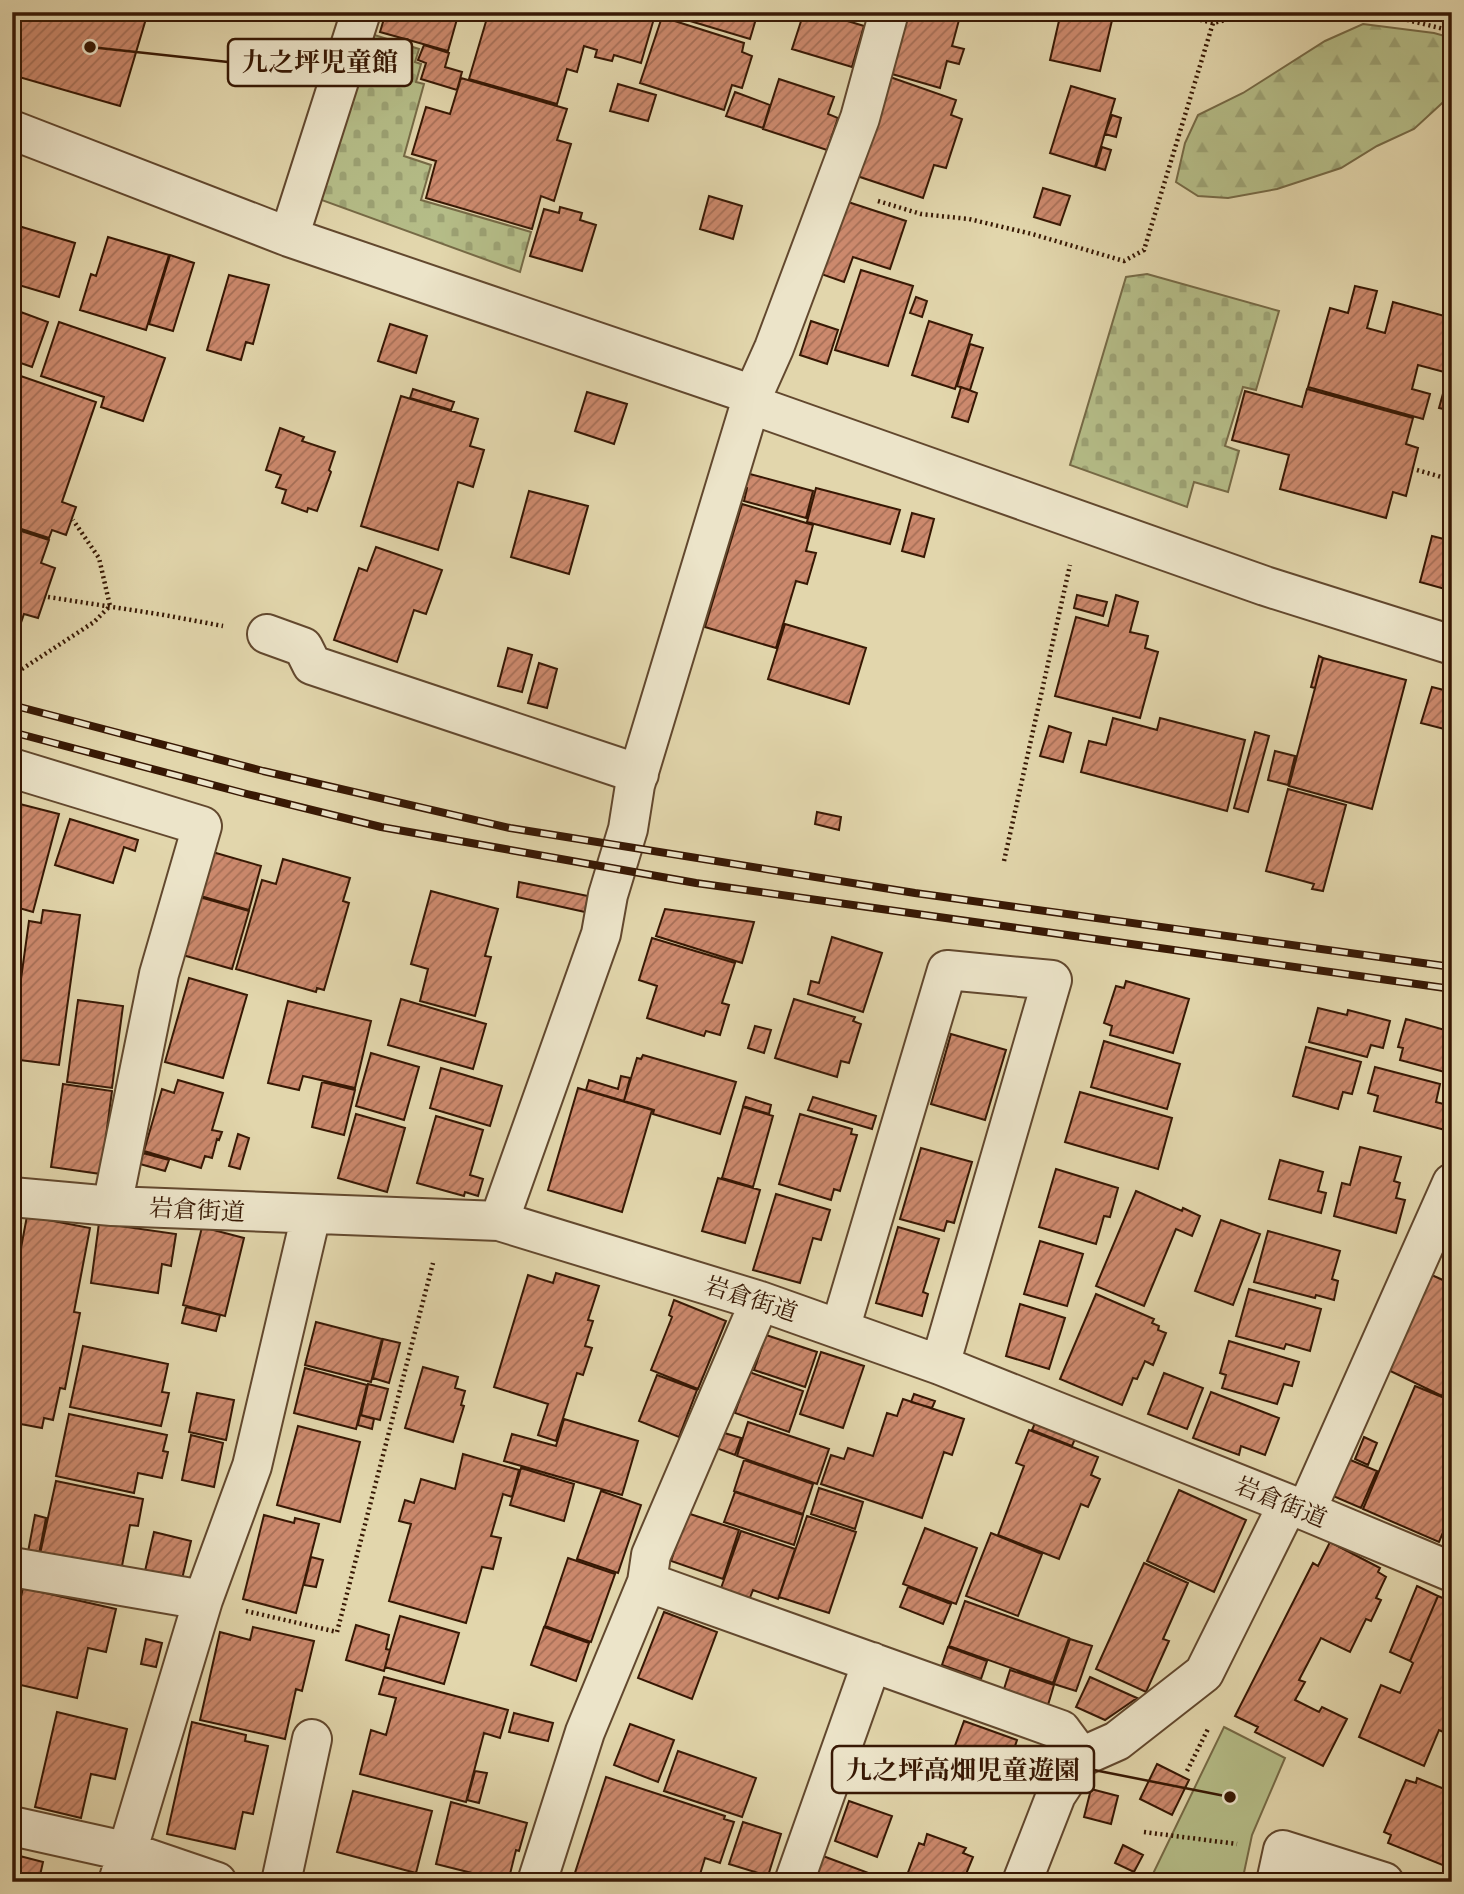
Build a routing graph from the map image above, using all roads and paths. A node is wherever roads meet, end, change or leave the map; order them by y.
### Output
1 (361, 12) edge
2 (889, 12) edge
3 (1168, 12) edge
4 (1258, 12) edge
5 (1375, 12) edge
6 (1213, 23) junction
7 (1452, 31) edge
8 (12, 130) edge
9 (834, 188) junction
10 (289, 237) junction
11 (752, 399) junction
12 (1417, 470) dead end
13 (1452, 480) edge
14 (73, 520) dead end
15 (1080, 520) junction
16 (48, 597) dead end
17 (110, 606) junction
18 (267, 634) joint
19 (1452, 645) edge
20 (12, 672) edge
21 (12, 768) edge
22 (639, 774) junction
23 (1004, 861) dead end
24 (1452, 1183) edge
25 (12, 1197) edge
26 (112, 1206) junction
27 (311, 1214) junction
28 (444, 1219) junction
29 (499, 1221) junction
30 (761, 1301) junction
31 (840, 1329) junction
32 (940, 1365) junction
33 (1297, 1507) junction
34 (12, 1567) edge
35 (1452, 1572) edge
36 (647, 1581) junction
37 (203, 1601) junction
38 (872, 1662) junction
39 (312, 1739) dead end
40 (1080, 1757) junction
41 (12, 1826) edge
42 (1144, 1832) dead end
43 (1279, 1866) edge
44 (124, 1867) edge
45 (217, 1882) edge
46 (281, 1882) edge
47 (537, 1882) edge
48 (794, 1882) edge
49 (1022, 1882) edge
50 (1384, 1882) edge

1 - 10 street
2 - 9 street
3 - 6 path
4 - 6 path
5 - 7 path
6 - 9 path
8 - 10 street
9 - 11 street
10 - 11 street
11 - 15 street
11 - 22 street
12 - 13 path
14 - 17 path
15 - 19 street
15 - 23 path
16 - 17 path
17 - 18 path
17 - 20 path
18 - 22 street
21 - 26 street
22 - 29 street
24 - 33 street
25 - 26 street, 岩倉街道
26 - 27 street, 岩倉街道
27 - 28 street, 岩倉街道
27 - 37 street
28 - 29 street, 岩倉街道
28 - 37 path
29 - 30 street, 岩倉街道
30 - 31 street, 岩倉街道
30 - 36 street
31 - 32 street, 岩倉街道
31 - 32 street
32 - 33 street, 岩倉街道
33 - 35 street, 岩倉街道
33 - 40 street
34 - 37 street
36 - 38 street
36 - 47 street
37 - 44 street
38 - 40 street
38 - 48 street
39 - 46 street
40 - 49 street
41 - 44 street
42 - 43 path
43 - 50 street
44 - 45 street

